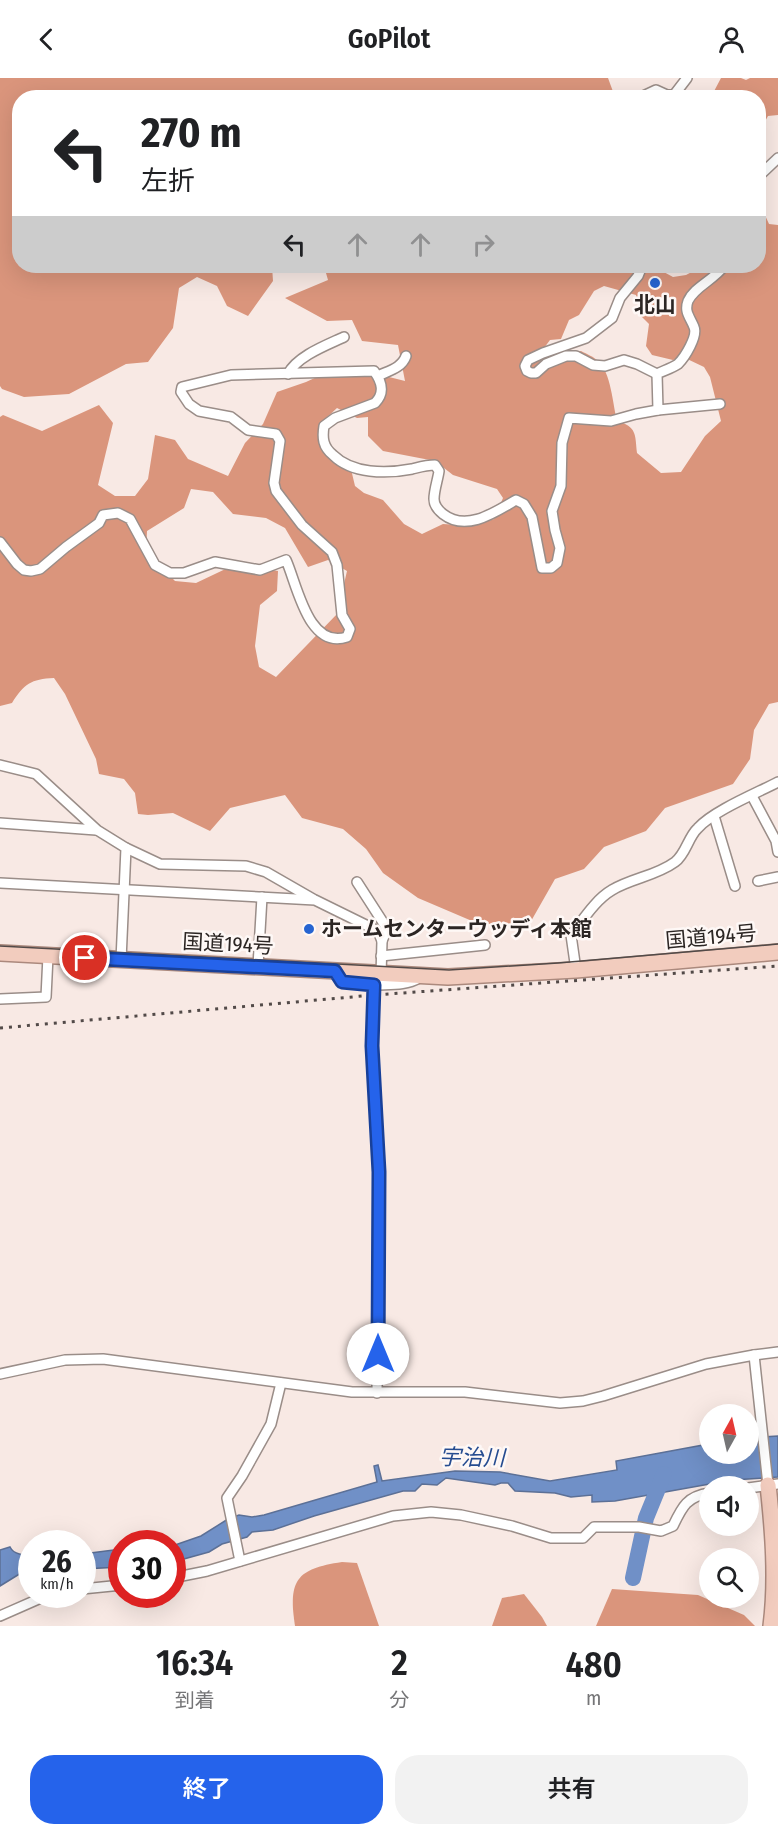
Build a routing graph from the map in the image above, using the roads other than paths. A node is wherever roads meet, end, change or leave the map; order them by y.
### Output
1 (687, 78) edge
2 (678, 90) edge
3 (778, 158) edge
4 (766, 169) edge
5 (639, 273) edge
6 (719, 273) edge
7 (344, 338) dead end
8 (406, 356) dead end
9 (288, 374) junction
10 (657, 374) junction
11 (378, 376) junction
12 (720, 404) dead end
13 (658, 411) junction
14 (0, 542) edge
15 (0, 765) edge
16 (778, 782) edge
17 (752, 796) junction
18 (714, 816) junction
19 (0, 823) edge
20 (97, 830) junction
21 (126, 848) junction
22 (778, 852) edge
23 (778, 877) edge
24 (758, 881) dead end
25 (0, 882) edge
26 (357, 882) dead end
27 (735, 886) dead end
28 (124, 889) junction
29 (262, 897) junction
30 (315, 900) junction
31 (381, 941) junction
32 (485, 945) dead end
33 (778, 952) edge
34 (0, 953) edge
35 (48, 956) junction
36 (381, 956) junction
37 (121, 960) junction
38 (258, 966) junction
39 (576, 970) junction
40 (377, 980) junction
41 (0, 999) edge
42 (778, 1352) edge
43 (754, 1355) junction
44 (0, 1374) edge
45 (281, 1383) junction
46 (377, 1393) junction
47 (773, 1485) edge
48 (699, 1495) edge
49 (240, 1559) junction
50 (186, 1575) edge
51 (18, 1608) edge
52 (0, 1616) edge
53 (774, 1621) edge

1 - 2 street
3 - 4 street
5 - 10 street
6 - 10 street
7 - 9 street
8 - 11 street
9 - 11 street
9 - 14 street
10 - 13 street
11 - 13 street
12 - 13 street
15 - 20 street
16 - 17 street
17 - 18 street
17 - 22 street
18 - 27 street
18 - 39 street
19 - 20 street
20 - 21 street
21 - 28 street
21 - 30 street
23 - 24 street
25 - 28 street
26 - 31 street
28 - 29 street
28 - 37 street
29 - 30 street
29 - 38 street
30 - 31 street
31 - 36 street
32 - 36 street
33 - 39 highway, 国道194号
34 - 35 highway, 国道194号
35 - 37 highway, 国道194号
35 - 41 street
36 - 40 street
37 - 38 highway, 国道194号
38 - 40 highway, 国道194号
39 - 40 highway, 国道194号
40 - 46 street
42 - 43 street
43 - 46 street
43 - 47 street
44 - 45 street
45 - 46 street
45 - 49 street
47 - 53 highway
48 - 49 street
49 - 50 street
51 - 52 street

